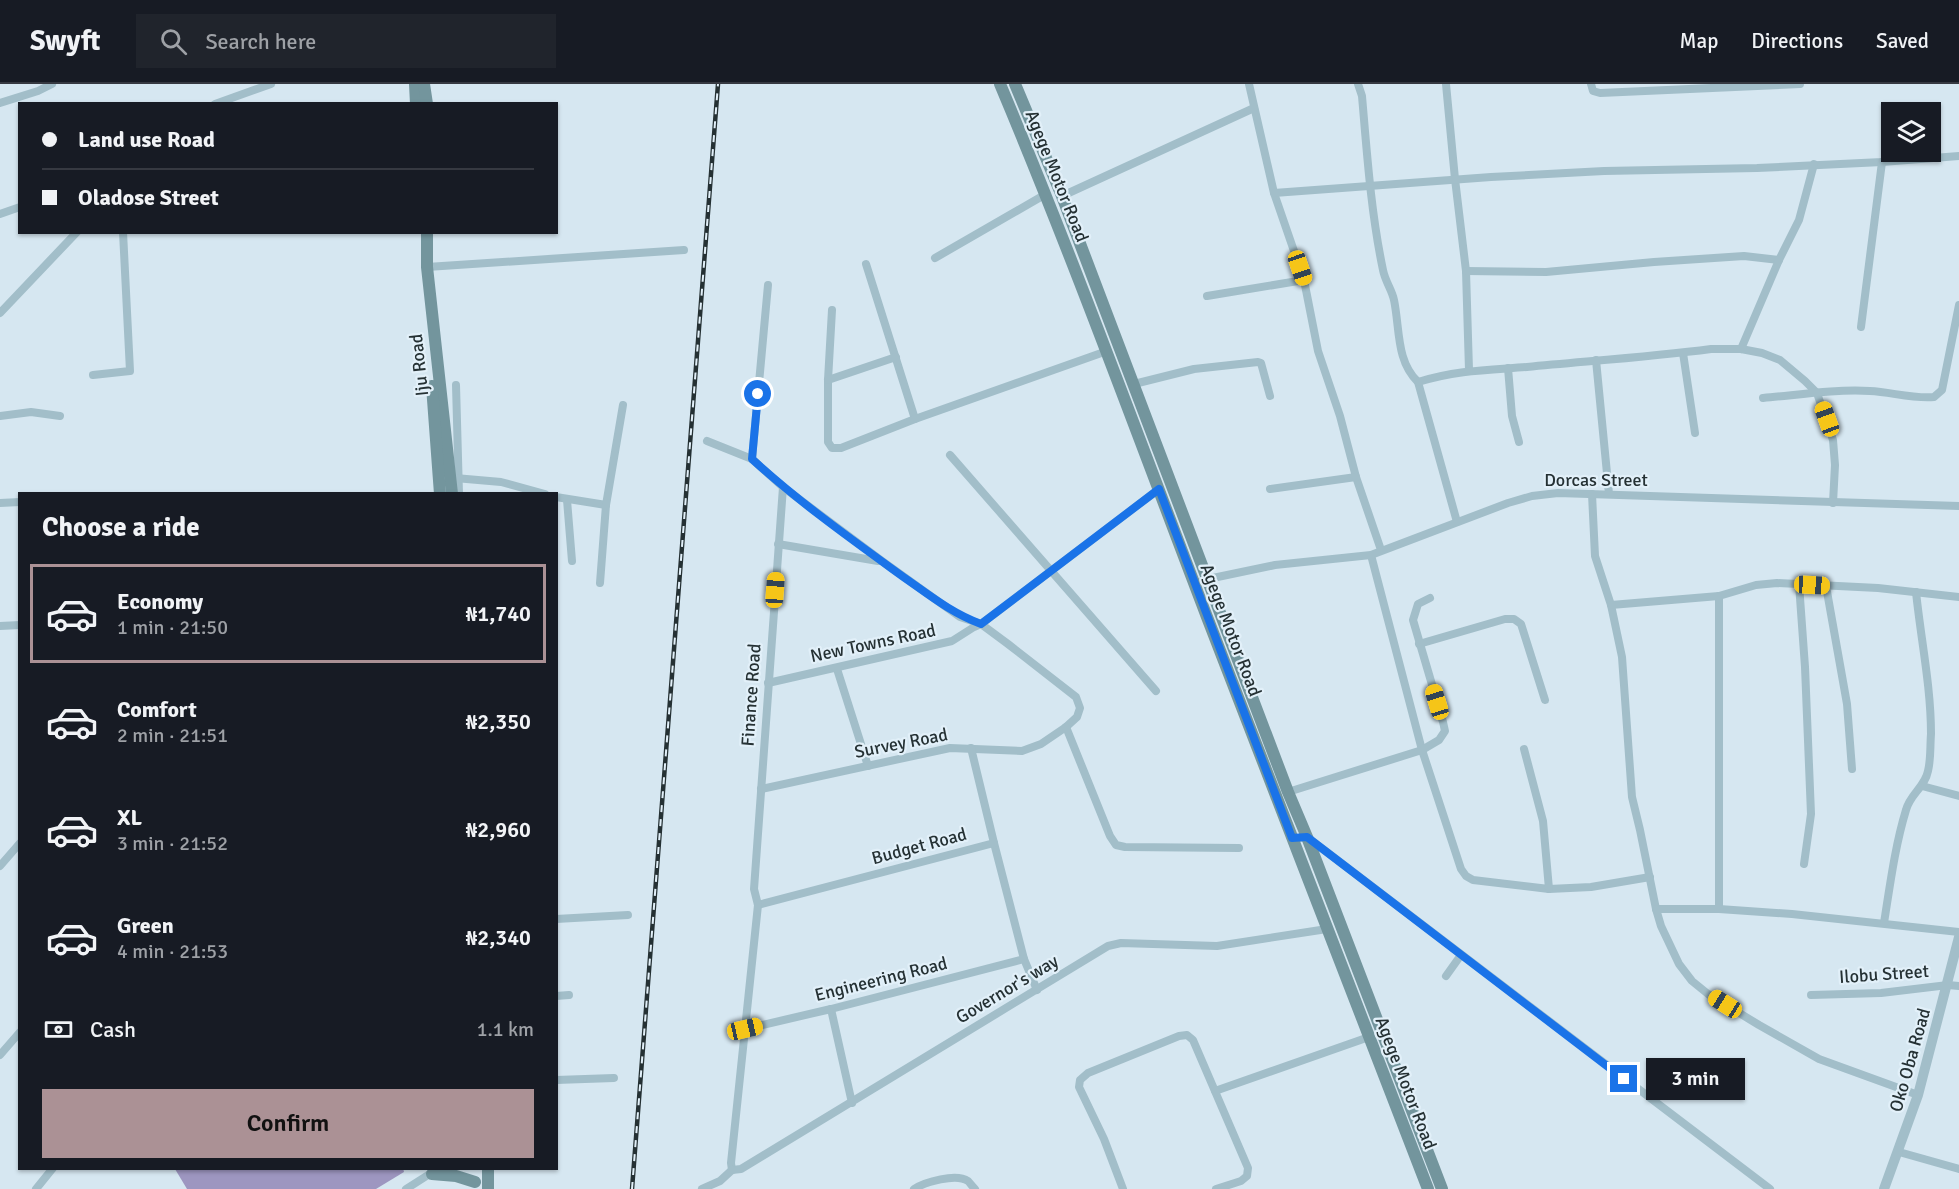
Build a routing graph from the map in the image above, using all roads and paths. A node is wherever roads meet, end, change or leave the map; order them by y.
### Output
1 (52, 84) edge
2 (271, 84) edge
3 (415, 84) edge
4 (424, 84) edge
5 (1000, 84) edge
6 (1015, 84) edge
7 (1249, 84) edge
8 (1358, 84) edge
9 (1446, 84) edge
10 (1591, 84) edge
11 (1800, 84) edge
12 (222, 102) edge
13 (416, 102) edge
14 (427, 102) edge
15 (0, 103) edge
16 (1254, 108) junction
17 (1959, 156) edge
18 (1941, 157) edge
19 (1882, 162) joint
20 (1814, 164) junction
21 (1455, 179) junction
22 (1370, 186) junction
23 (1274, 193) junction
24 (1046, 194) junction
25 (1062, 196) junction
26 (18, 208) edge
27 (0, 214) edge
28 (1072, 223) junction
29 (1059, 228) junction
30 (75, 234) edge
31 (123, 234) edge
32 (425, 234) edge
33 (425, 234) edge
34 (684, 250) dead end
35 (935, 258) dead end
36 (1779, 260) junction
37 (866, 264) dead end
38 (427, 267) junction
39 (1466, 271) junction
40 (1304, 280) junction
41 (768, 285) dead end
42 (1206, 296) dead end
43 (1100, 300) junction
44 (1088, 304) junction
45 (1959, 305) edge
46 (832, 310) dead end
47 (0, 313) edge
48 (1862, 327) dead end
49 (1741, 349) junction
50 (1107, 351) junction
51 (1683, 352) junction
52 (896, 357) junction
53 (1596, 360) junction
54 (1508, 368) junction
55 (1469, 370) junction
56 (93, 375) dead end
57 (828, 380) junction
58 (1418, 382) junction
59 (1134, 384) junction
60 (456, 385) dead end
61 (1817, 393) junction
62 (1269, 396) dead end
63 (1763, 398) dead end
64 (623, 405) dead end
65 (0, 416) edge
66 (60, 416) dead end
67 (915, 418) junction
68 (1695, 433) dead end
69 (707, 441) dead end
70 (1519, 442) dead end
71 (950, 455) dead end
72 (752, 459) junction
73 (1356, 477) junction
74 (454, 478) junction
75 (783, 487) junction
76 (1159, 489) junction
77 (1270, 489) dead end
78 (520, 490) edge
79 (440, 492) edge
80 (452, 492) edge
81 (458, 492) edge
82 (1592, 494) junction
83 (1609, 494) junction
84 (558, 498) edge
85 (567, 500) junction
86 (18, 502) edge
87 (0, 503) edge
88 (1833, 503) junction
89 (606, 505) junction
90 (1959, 506) edge
91 (1457, 522) junction
92 (778, 544) junction
93 (1381, 550) junction
94 (1371, 555) junction
95 (572, 561) dead end
96 (882, 561) junction
97 (1051, 572) junction
98 (1208, 579) junction
99 (600, 583) dead end
100 (1194, 584) junction
101 (1798, 584) junction
102 (1826, 586) junction
103 (1916, 592) junction
104 (1719, 596) junction
105 (1959, 597) edge
106 (1430, 598) dead end
107 (1611, 605) junction
108 (981, 624) junction
109 (18, 625) edge
110 (0, 626) edge
111 (1419, 644) junction
112 (837, 669) junction
113 (768, 683) junction
114 (1156, 691) dead end
115 (1545, 700) dead end
116 (1066, 727) junction
117 (971, 748) junction
118 (1524, 748) dead end
119 (1422, 750) junction
120 (868, 766) junction
121 (1852, 769) dead end
122 (1922, 786) junction
123 (761, 789) junction
124 (1288, 792) junction
125 (1959, 796) edge
126 (1307, 837) junction
127 (1292, 838) junction
128 (994, 843) junction
129 (18, 845) edge
130 (1239, 848) dead end
131 (1804, 864) dead end
132 (0, 866) edge
133 (1650, 877) junction
134 (1549, 889) junction
135 (758, 905) junction
136 (1656, 909) junction
137 (1719, 909) junction
138 (628, 915) dead end
139 (558, 919) edge
140 (1884, 923) junction
141 (1328, 928) junction
142 (1959, 932) edge
143 (1959, 937) edge
144 (1461, 955) junction
145 (1024, 959) junction
146 (1446, 976) dead end
147 (1954, 986) edge
148 (1037, 990) junction
149 (569, 995) dead end
150 (1811, 995) dead end
151 (558, 996) edge
152 (831, 1009) junction
153 (745, 1029) junction
154 (18, 1034) edge
155 (1369, 1037) junction
156 (0, 1055) edge
157 (614, 1078) dead end
158 (558, 1080) edge
159 (1215, 1090) junction
160 (1918, 1095) junction
161 (852, 1103) junction
162 (1899, 1152) junction
163 (1959, 1168) edge
164 (51, 1170) edge
165 (474, 1170) edge
166 (488, 1170) edge
167 (732, 1170) junction
168 (435, 1171) edge
169 (475, 1186) edge
170 (1432, 1188) edge
171 (36, 1189) edge
172 (406, 1189) edge
173 (488, 1189) edge
174 (702, 1189) edge
175 (914, 1189) edge
176 (975, 1189) edge
177 (1123, 1189) edge
178 (1216, 1189) edge
179 (1770, 1189) edge
180 (1884, 1189) edge

1 - 15 street
2 - 12 street
3 - 13 main road
4 - 14 main road
5 - 24 main road, Agege Motor Road
6 - 25 main road, Agege Motor Road
7 - 16 street
8 - 22 street
9 - 21 street
10 - 11 street
16 - 23 street
16 - 25 street
17 - 18 street
19 - 20 street
19 - 48 street
20 - 21 street
20 - 36 street
21 - 22 street
21 - 39 street
22 - 23 street
22 - 58 street
23 - 40 street
24 - 29 main road, Agege Motor Road
24 - 35 street
25 - 28 main road, Agege Motor Road
26 - 27 street
28 - 29 main road
28 - 43 main road, Agege Motor Road
29 - 44 main road, Agege Motor Road
30 - 47 street
31 - 56 street
32 - 38 main road, Iju Road
33 - 79 main road, Iju Road
34 - 38 street
36 - 39 street
36 - 49 street
37 - 52 street
38 - 74 main road, Iju Road
39 - 55 street
40 - 42 street
40 - 73 street
41 - 72 street
43 - 44 main road
43 - 59 main road, Agege Motor Road
44 - 50 main road, Agege Motor Road
45 - 61 street
46 - 57 street
49 - 51 street
49 - 61 street
50 - 67 street
50 - 76 main road, Agege Motor Road
51 - 53 street
51 - 68 street
52 - 57 street
52 - 67 street
53 - 54 street
53 - 83 street
54 - 55 street
54 - 70 street
55 - 58 street
57 - 67 street
58 - 91 street
59 - 62 street
59 - 98 main road, Agege Motor Road
60 - 74 street
61 - 63 street
61 - 88 street
64 - 89 street
65 - 66 street
69 - 72 street
71 - 97 street
72 - 75 street
73 - 77 street
73 - 93 street
74 - 78 street
74 - 80 main road, Iju Road
74 - 81 street
75 - 92 street, Finance Road
75 - 96 street
76 - 97 street, New Towns Road
76 - 100 main road, Agege Motor Road
82 - 83 street, Dorcas Street
82 - 91 street, Dorcas Street
82 - 107 street
83 - 88 street, Dorcas Street
84 - 85 street
85 - 89 street
85 - 95 street
86 - 87 street
88 - 90 street, Dorcas Street
89 - 99 street
91 - 93 street, Dorcas Street
92 - 96 street
92 - 113 street, Finance Road
93 - 94 street, Dorcas Street
94 - 98 street, Dorcas Street
94 - 119 street
96 - 108 street
97 - 108 street, New Towns Road
97 - 114 street
98 - 100 street, Dorcas Street
98 - 124 main road, Agege Motor Road
100 - 127 main road, Agege Motor Road
101 - 102 street
101 - 104 street
101 - 131 street
102 - 103 street
102 - 121 street
103 - 105 street
103 - 122 street
104 - 107 street
104 - 137 street
106 - 111 street
107 - 133 street
108 - 112 street, New Towns Road
108 - 116 street, Survey Road
109 - 110 street
111 - 115 street
111 - 119 street
112 - 113 street, New Towns Road
112 - 120 street
113 - 123 street, Finance Road
116 - 117 street, Survey Road
116 - 130 street
117 - 120 street, Survey Road
117 - 128 street, Budget Road
118 - 134 street
119 - 124 street
119 - 134 street
120 - 123 street, Survey Road
122 - 125 street
122 - 140 street
123 - 135 street, Finance Road
124 - 126 main road, Agege Motor Road
126 - 127 street
126 - 144 street
126 - 170 main road, Agege Motor Road
127 - 141 main road, Agege Motor Road
128 - 135 street, Budget Road
128 - 145 street
129 - 132 street
133 - 134 street
133 - 136 street
135 - 153 street, Finance Road
136 - 137 street
136 - 160 street
137 - 140 street
138 - 139 street
140 - 142 street
141 - 148 street, Governor's way
141 - 155 main road, Agege Motor Road
143 - 147 street, Oko Oba Road
144 - 146 street
144 - 179 street
145 - 148 street
145 - 152 street, Engineering Road
147 - 150 street, Ilobu Street
147 - 160 street, Oko Oba Road
148 - 161 street, Governor's way
149 - 151 street
152 - 153 street, Engineering Road
152 - 161 street
153 - 167 street, Finance Road
154 - 156 street
155 - 159 street
155 - 170 main road, Agege Motor Road
157 - 158 street
159 - 177 street
159 - 178 street
160 - 162 street, Oko Oba Road
161 - 167 street, Governor's way
162 - 163 street
162 - 180 street, Oko Oba Road
164 - 171 street
165 - 169 main road
166 - 173 main road
167 - 174 street, Governor's way
168 - 169 main road
168 - 172 street
175 - 176 street

